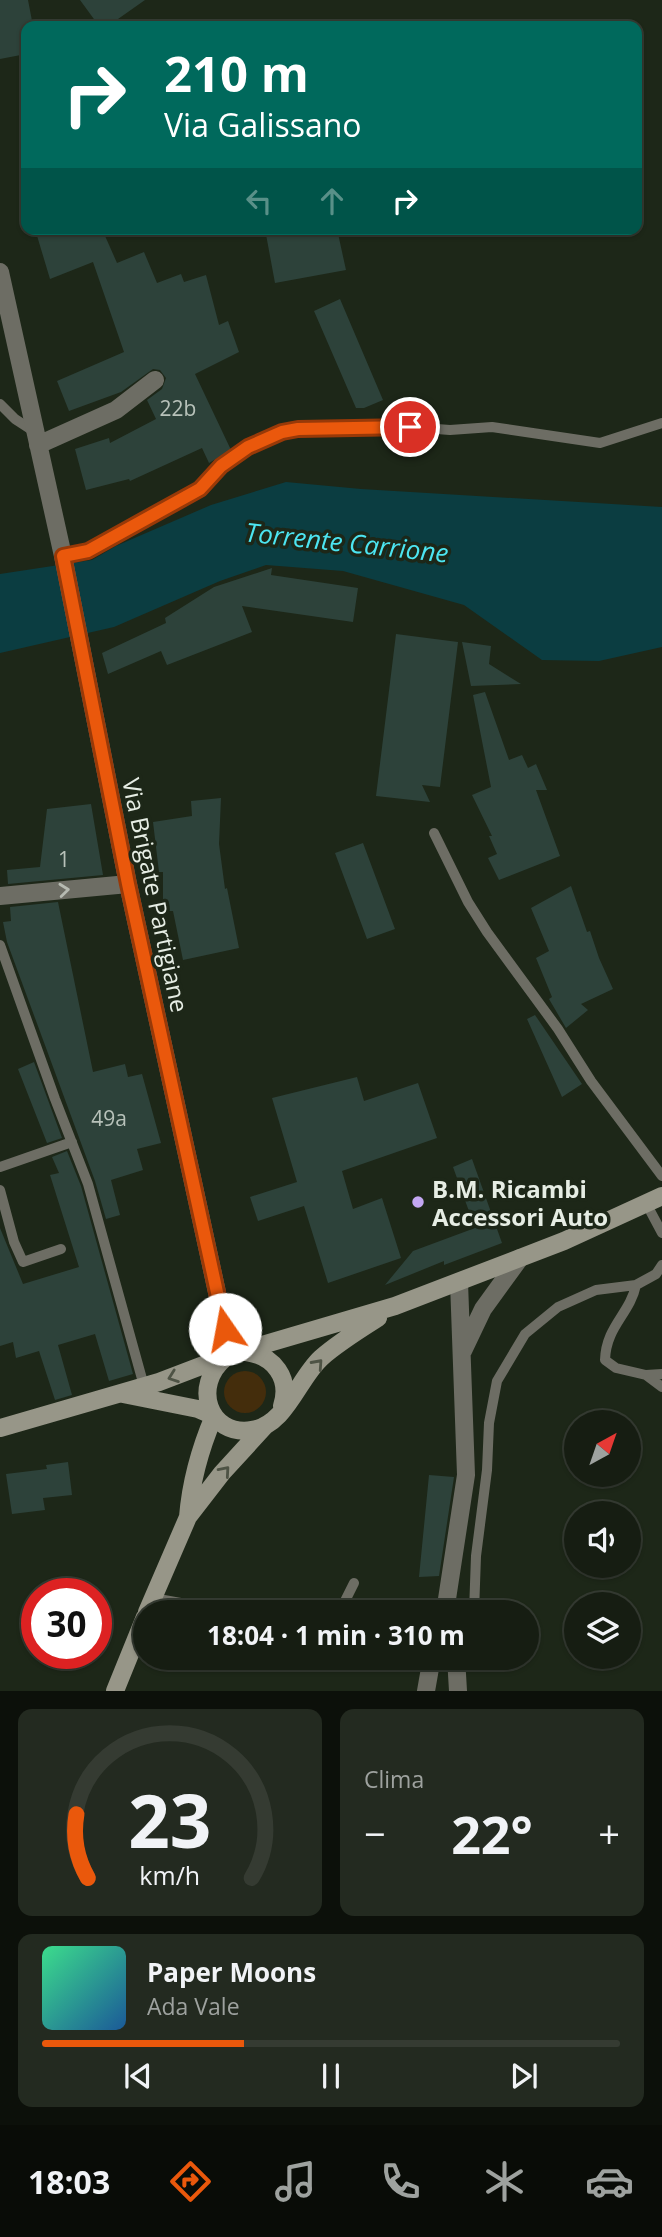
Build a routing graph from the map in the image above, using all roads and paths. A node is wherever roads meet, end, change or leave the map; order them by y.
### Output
1 (0, 272) edge
2 (155, 380) dead end
3 (0, 404) edge
4 (662, 423) edge
5 (37, 439) junction
6 (63, 556) junction
7 (435, 833) dead end
8 (128, 884) junction
9 (0, 896) edge
10 (0, 945) edge
11 (72, 1142) junction
12 (0, 1167) edge
13 (662, 1176) edge
14 (0, 1190) edge
15 (654, 1199) edge
16 (662, 1233) edge
17 (61, 1249) dead end
18 (520, 1258) junction
19 (662, 1265) edge
20 (460, 1282) junction
21 (636, 1285) junction
22 (395, 1306) junction
23 (235, 1354) junction
24 (462, 1354) junction
25 (662, 1374) edge
26 (646, 1375) junction
27 (144, 1386) junction
28 (662, 1387) edge
29 (120, 1393) junction
30 (215, 1416) junction
31 (270, 1422) junction
32 (0, 1428) edge
33 (188, 1517) junction
34 (354, 1583) dead end
35 (152, 1600) edge
36 (346, 1600) edge
37 (450, 1600) edge
38 (474, 1600) edge
39 (133, 1647) edge
40 (430, 1670) edge
41 (459, 1670) edge
42 (115, 1691) edge
43 (426, 1691) edge
44 (458, 1691) edge

1 - 5 street, Via Brigate Partigiane
2 - 5 street
3 - 5 lane
4 - 6 lane
5 - 6 street, Via Brigate Partigiane
6 - 8 street, Via Brigate Partigiane
7 - 13 lane
9 -> 8 street
8 - 23 street, Via Brigate Partigiane
10 - 11 lane
11 - 12 lane
11 - 27 lane
14 - 17 lane
15 - 16 lane
15 - 18 main road
18 - 20 main road
18 - 24 street
19 - 21 lane
20 - 22 main road
20 - 24 street
21 - 26 lane
21 - 38 lane
22 - 23 main road
31 -> 22 main road
23 -> 27 main road
23 - 30 main road
23 - 31 main road
24 - 37 street
25 - 26 lane
26 - 28 lane
27 - 29 main road
29 - 30 main road
29 - 32 main road
30 - 31 main road
30 - 33 main road
33 -> 31 main road
33 - 35 main road
34 - 36 lane
39 - 42 main road
40 - 43 street
41 - 44 street

